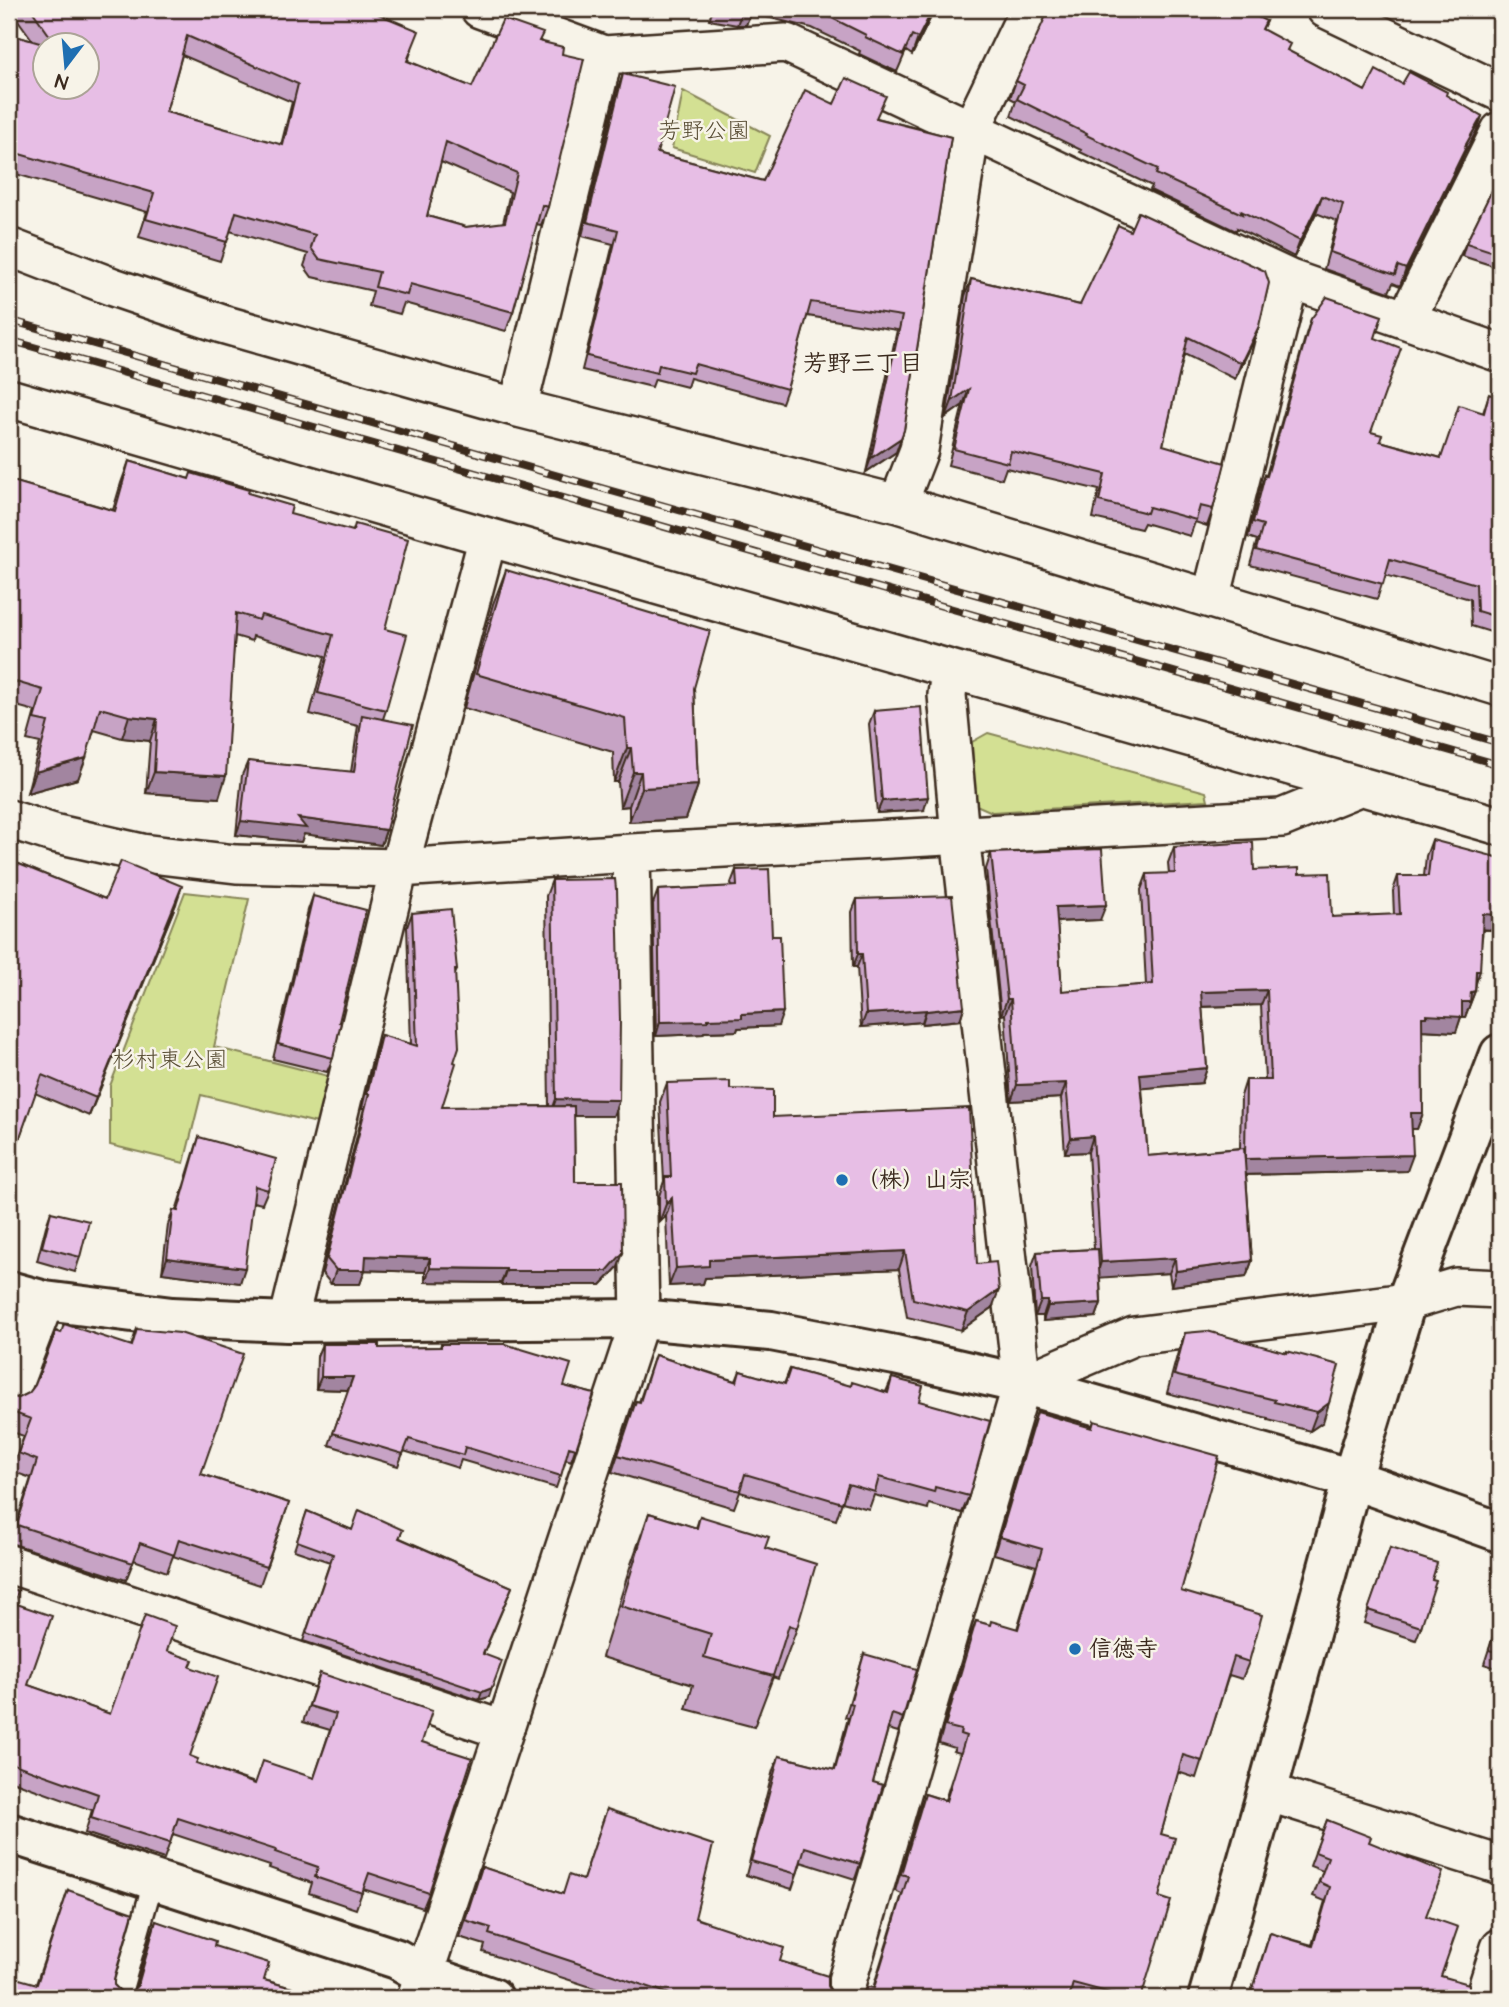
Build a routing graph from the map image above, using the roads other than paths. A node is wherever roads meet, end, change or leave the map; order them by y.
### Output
1 (480, 9) edge
2 (1029, 9) edge
3 (1326, 9) edge
4 (604, 55) junction
5 (1500, 92) edge
6 (971, 130) junction
7 (1500, 131) edge
8 (9, 247) edge
9 (1290, 279) junction
10 (1406, 320) junction
11 (1500, 353) edge
12 (9, 398) edge
13 (518, 408) junction
14 (898, 504) junction
15 (488, 537) junction
16 (1211, 599) junction
17 (950, 670) junction
18 (1500, 687) edge
19 (1361, 786) junction
20 (9, 819) edge
21 (1500, 826) edge
22 (960, 835) junction
23 (631, 853) junction
24 (399, 868) junction
25 (1500, 1055) edge
26 (1500, 1289) edge
27 (9, 1291) edge
28 (45, 1301) junction
29 (1406, 1302) junction
30 (640, 1319) junction
31 (288, 1322) junction
32 (1022, 1384) junction
33 (9, 1395) edge
34 (1352, 1479) junction
35 (1500, 1532) edge
36 (9, 1564) edge
37 (503, 1730) junction
38 (1267, 1792) junction
39 (9, 1833) edge
40 (1500, 1865) edge
41 (154, 1880) junction
42 (1500, 1948) edge
43 (419, 1986) edge
44 (120, 1998) edge
45 (494, 1998) edge
46 (842, 1998) edge
47 (1208, 1998) edge
48 (1484, 1998) edge

1 - 4 street
2 - 6 street
3 - 5 street
4 - 6 street
4 - 13 street
6 - 9 street
6 - 14 street
7 - 10 street
8 - 13 street
9 - 10 street
9 - 16 street
10 - 11 street
12 - 15 street
13 - 14 street
14 - 16 street
15 - 17 street
15 - 24 street
16 - 18 street
17 - 19 street
17 - 22 street
19 - 21 street
19 - 22 street
20 - 24 street
22 - 23 street
22 - 32 street
23 - 24 street
23 - 30 street
24 - 31 street
25 - 29 street
26 - 29 street
27 - 28 street
28 - 31 street
28 - 33 street
29 - 32 street
29 - 34 street
30 - 31 street
30 - 32 street
30 - 37 street
32 - 34 street
32 - 46 street
34 - 35 street
34 - 38 street
36 - 37 street
37 - 43 street
38 - 40 street
38 - 47 street
39 - 41 street
41 - 43 street
41 - 44 lane
42 - 48 street
43 - 45 street

